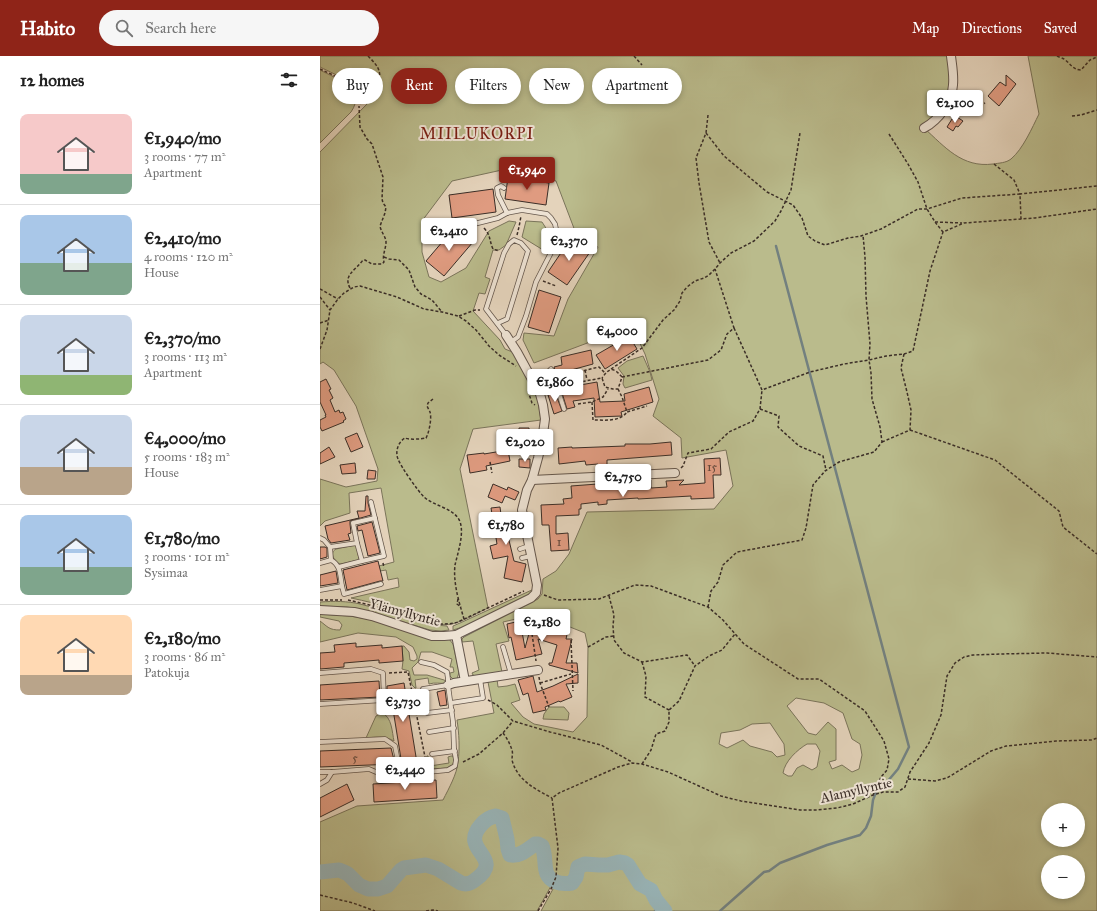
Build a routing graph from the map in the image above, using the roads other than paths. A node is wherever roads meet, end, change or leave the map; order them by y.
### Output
1 (951, 56) edge
2 (924, 128) dead end
3 (504, 188) dead end
4 (507, 213) junction
5 (463, 232) dead end
6 (498, 323) junction
7 (508, 338) junction
8 (551, 369) dead end
9 (557, 387) junction
10 (540, 394) junction
11 (564, 409) dead end
12 (675, 474) road end
13 (532, 480) junction
14 (371, 502) dead end
15 (375, 518) junction
16 (320, 538) edge
17 (357, 543) junction
18 (529, 546) junction
19 (330, 547) junction
20 (520, 549) dead end
21 (531, 555) junction
22 (522, 558) dead end
23 (330, 560) junction
24 (362, 561) junction
25 (320, 563) edge
26 (339, 567) junction
27 (381, 584) dead end
28 (342, 586) junction
29 (320, 590) edge
30 (320, 610) edge
31 (456, 635) junction
32 (503, 647) dead end
33 (421, 662) dead end
34 (538, 670) road end
35 (320, 673) edge
36 (511, 674) junction
37 (480, 678) junction
38 (465, 681) junction
39 (448, 685) junction
40 (423, 689) dead end
41 (451, 703) junction
42 (320, 704) edge
43 (452, 710) junction
44 (427, 714) dead end
45 (454, 728) junction
46 (429, 732) dead end
47 (320, 742) edge
48 (455, 751) junction
49 (432, 754) dead end
50 (400, 771) junction
51 (320, 772) edge
52 (332, 772) junction
53 (320, 784) edge

1 - 2 street
3 - 4 lane
4 - 5 lane
4 - 7 lane
6 - 6 lane
6 - 7 lane
7 - 10 street
8 - 9 lane
9 - 10 lane
9 - 11 lane
10 - 13 street
12 - 13 street
13 - 18 street
14 - 15 lane
15 - 17 lane
15 - 24 lane
16 - 19 lane
17 - 19 lane
17 - 24 lane
18 - 20 lane
18 - 21 street
19 - 23 lane
21 - 22 lane
21 - 31 street, Ylämyllyntie
23 - 25 lane
23 - 26 lane
24 - 26 lane
26 - 28 lane
27 - 28 lane
28 - 29 lane
30 - 31 street, Ylämyllyntie
31 - 38 street
32 - 36 lane
33 - 39 lane
34 - 36 street
35 - 42 lane
36 - 37 street
37 - 38 street
37 - 41 lane
38 - 39 street
39 - 40 lane
39 - 41 lane
41 - 43 lane
43 - 44 lane
43 - 45 lane
45 - 46 lane
45 - 48 lane
47 - 50 lane
48 - 49 lane
48 - 50 lane
50 - 52 lane
51 - 52 lane
52 - 53 lane

